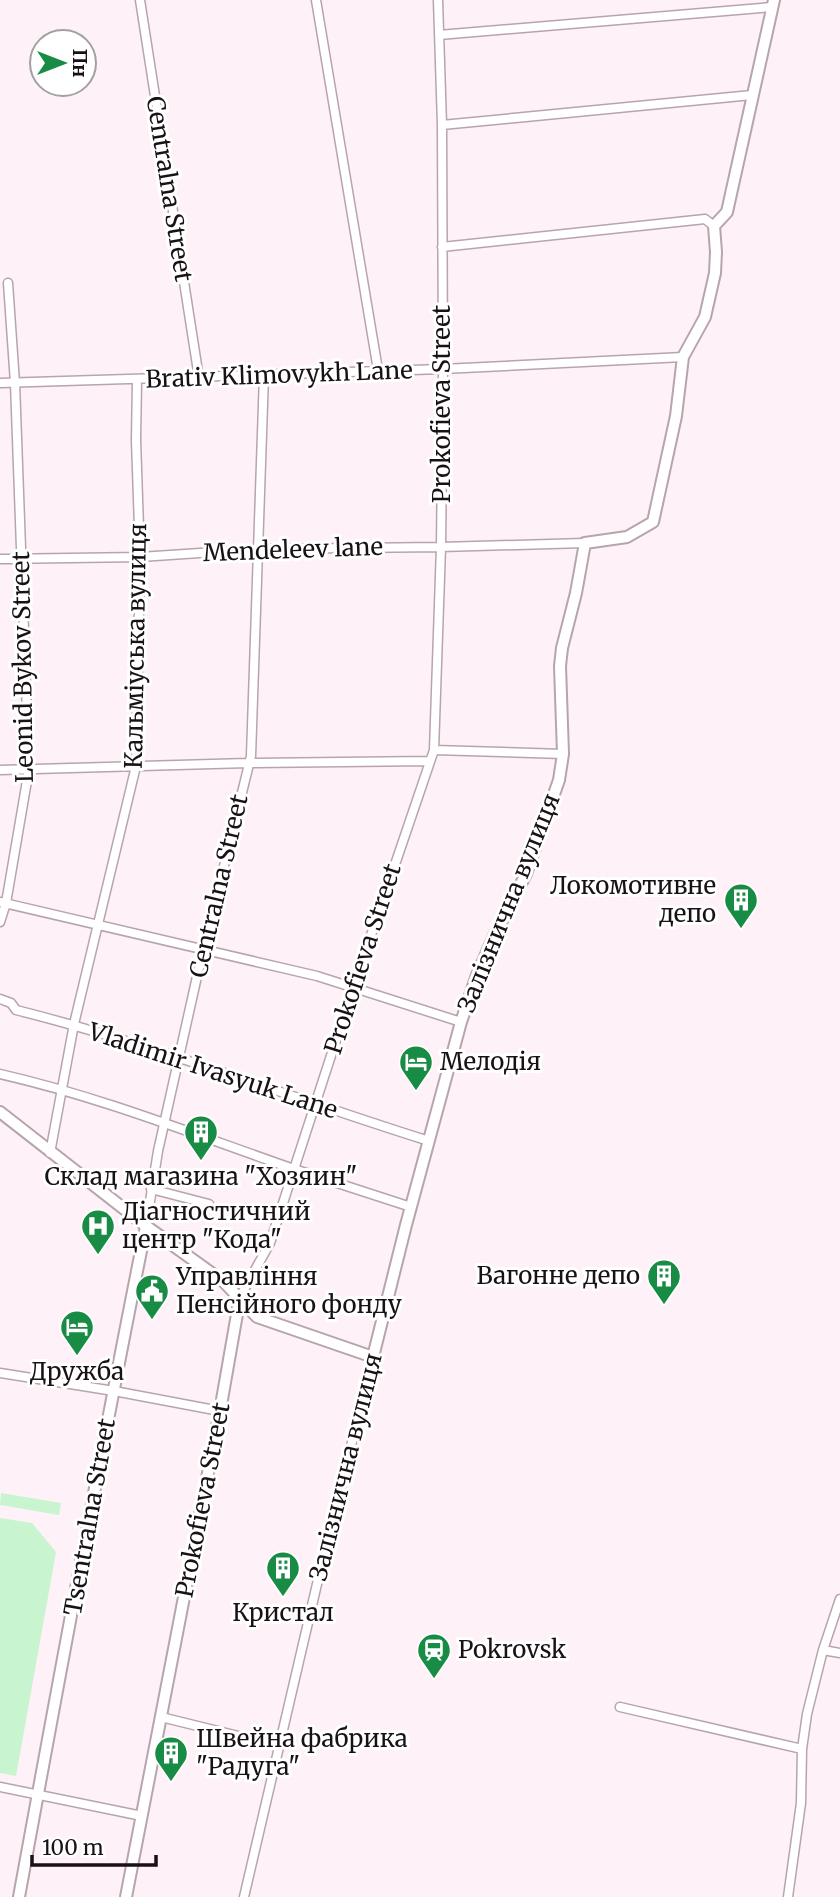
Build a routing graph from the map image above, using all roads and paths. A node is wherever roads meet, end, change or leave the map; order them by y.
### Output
1 (140, 0) edge
2 (316, 0) edge
3 (438, 0) edge
4 (773, 4) edge
5 (439, 35) junction
6 (752, 95) junction
7 (442, 125) junction
8 (714, 226) junction
9 (442, 247) junction
10 (8, 283) dead end
11 (683, 357) junction
12 (443, 369) junction
13 (378, 370) junction
14 (264, 375) junction
15 (199, 378) junction
16 (137, 380) junction
17 (0, 383) edge
18 (15, 383) junction
19 (585, 543) junction
20 (441, 547) junction
21 (260, 549) junction
22 (140, 557) junction
23 (21, 558) junction
24 (0, 559) edge
25 (434, 750) junction
26 (563, 754) junction
27 (429, 761) junction
28 (248, 763) junction
29 (136, 766) junction
30 (29, 769) junction
31 (0, 770) edge
32 (3, 903) edge
33 (0, 922) edge
34 (97, 924) junction
35 (203, 951) junction
36 (353, 988) junction
37 (0, 999) edge
38 (461, 1022) junction
39 (74, 1024) junction
40 (180, 1057) junction
41 (0, 1074) edge
42 (63, 1090) junction
43 (315, 1105) junction
44 (0, 1112) edge
45 (165, 1122) junction
46 (429, 1140) junction
47 (50, 1153) junction
48 (295, 1169) junction
49 (151, 1189) junction
50 (209, 1204) dead end
51 (411, 1207) junction
52 (145, 1226) junction
53 (240, 1297) junction
54 (373, 1357) junction
55 (0, 1373) edge
56 (114, 1391) junction
57 (220, 1411) junction
58 (840, 1599) edge
59 (823, 1650) junction
60 (840, 1653) edge
61 (620, 1707) dead end
62 (161, 1717) junction
63 (279, 1746) junction
64 (802, 1749) junction
65 (0, 1787) edge
66 (38, 1795) junction
67 (142, 1816) junction
68 (19, 1897) edge
69 (126, 1897) edge
70 (244, 1897) edge
71 (788, 1897) edge

1 - 15 street, Centralna Street
2 - 13 street
3 - 5 street, Prokofieva Street
4 - 5 street
4 - 6 street
5 - 7 street, Prokofieva Street
6 - 7 street
6 - 8 street
7 - 9 street, Prokofieva Street
8 - 9 street
8 - 11 street
9 - 12 street, Prokofieva Street
10 - 18 street, Leonid Bykov Street
11 - 12 street, Brativ Klimovykh Lane
11 - 19 street
12 - 13 street, Brativ Klimovykh Lane
12 - 20 street, Prokofieva Street
13 - 14 street, Brativ Klimovykh Lane
14 - 15 street, Brativ Klimovykh Lane
14 - 21 street, Centralna Street
15 - 16 street, Brativ Klimovykh Lane
16 - 18 street, Brativ Klimovykh Lane
16 - 22 street, Кальміуська вулиця
17 - 18 street, Brativ Klimovykh Lane
18 - 23 street, Leonid Bykov Street
19 - 20 street, Mendeleev lane
19 - 26 street, Залізнична вулиця
20 - 21 street, Mendeleev lane
20 - 25 street, Prokofieva Street
21 - 22 street, Mendeleev lane
21 - 28 street, Centralna Street
22 - 23 street, Mendeleev lane
22 - 29 street, Кальміуська вулиця
23 - 24 street, Mendeleev lane
23 - 30 street, Leonid Bykov Street
25 - 26 street
25 - 27 street, Prokofieva Street
26 - 38 street, Залізнична вулиця
27 - 28 street
27 - 36 street, Prokofieva Street
28 - 29 street
28 - 35 street, Centralna Street
29 - 30 street
29 - 34 street, Кальміуська вулиця
30 - 31 street
30 - 32 street, Leonid Bykov Street
32 - 33 street, Leonid Bykov Street
32 - 34 street
34 - 35 street
34 - 39 street, Кальміуська вулиця
35 - 36 street
35 - 40 street, Centralna Street
36 - 38 street
36 - 43 street, Prokofieva Street
37 - 39 street, Vladimir Ivasyuk Lane
38 - 46 street, Залізнична вулиця
39 - 40 street, Vladimir Ivasyuk Lane
39 - 42 street, Кальміуська вулиця
40 - 43 street, Vladimir Ivasyuk Lane
40 - 45 street, Centralna Street
41 - 42 street
42 - 45 street
42 - 47 street, Кальміуська вулиця
43 - 46 street, Vladimir Ivasyuk Lane
43 - 48 street, Prokofieva Street
44 - 47 street
45 - 48 street
45 - 49 street, Centralna Street
46 - 51 street, Залізнична вулиця
47 - 52 street
48 - 51 street
48 - 53 street, Prokofieva Street
49 - 50 street
49 - 52 street, Centralna Street
51 - 54 street, Залізнична вулиця
52 - 53 street
52 - 56 street, Centralna Street
53 - 54 street
53 - 57 street, Prokofieva Street
54 - 63 street, Залізнична вулиця
55 - 56 street
56 - 57 street
56 - 66 street, Centralna Street
57 - 62 street, Prokofieva Street
58 - 59 street
59 - 60 street
59 - 64 street
61 - 64 street
62 - 63 street
62 - 67 street, Prokofieva Street
63 - 70 street, Залізнична вулиця
64 - 71 street
65 - 66 street
66 - 67 street
66 - 68 street, Centralna Street
67 - 69 street, Prokofieva Street

